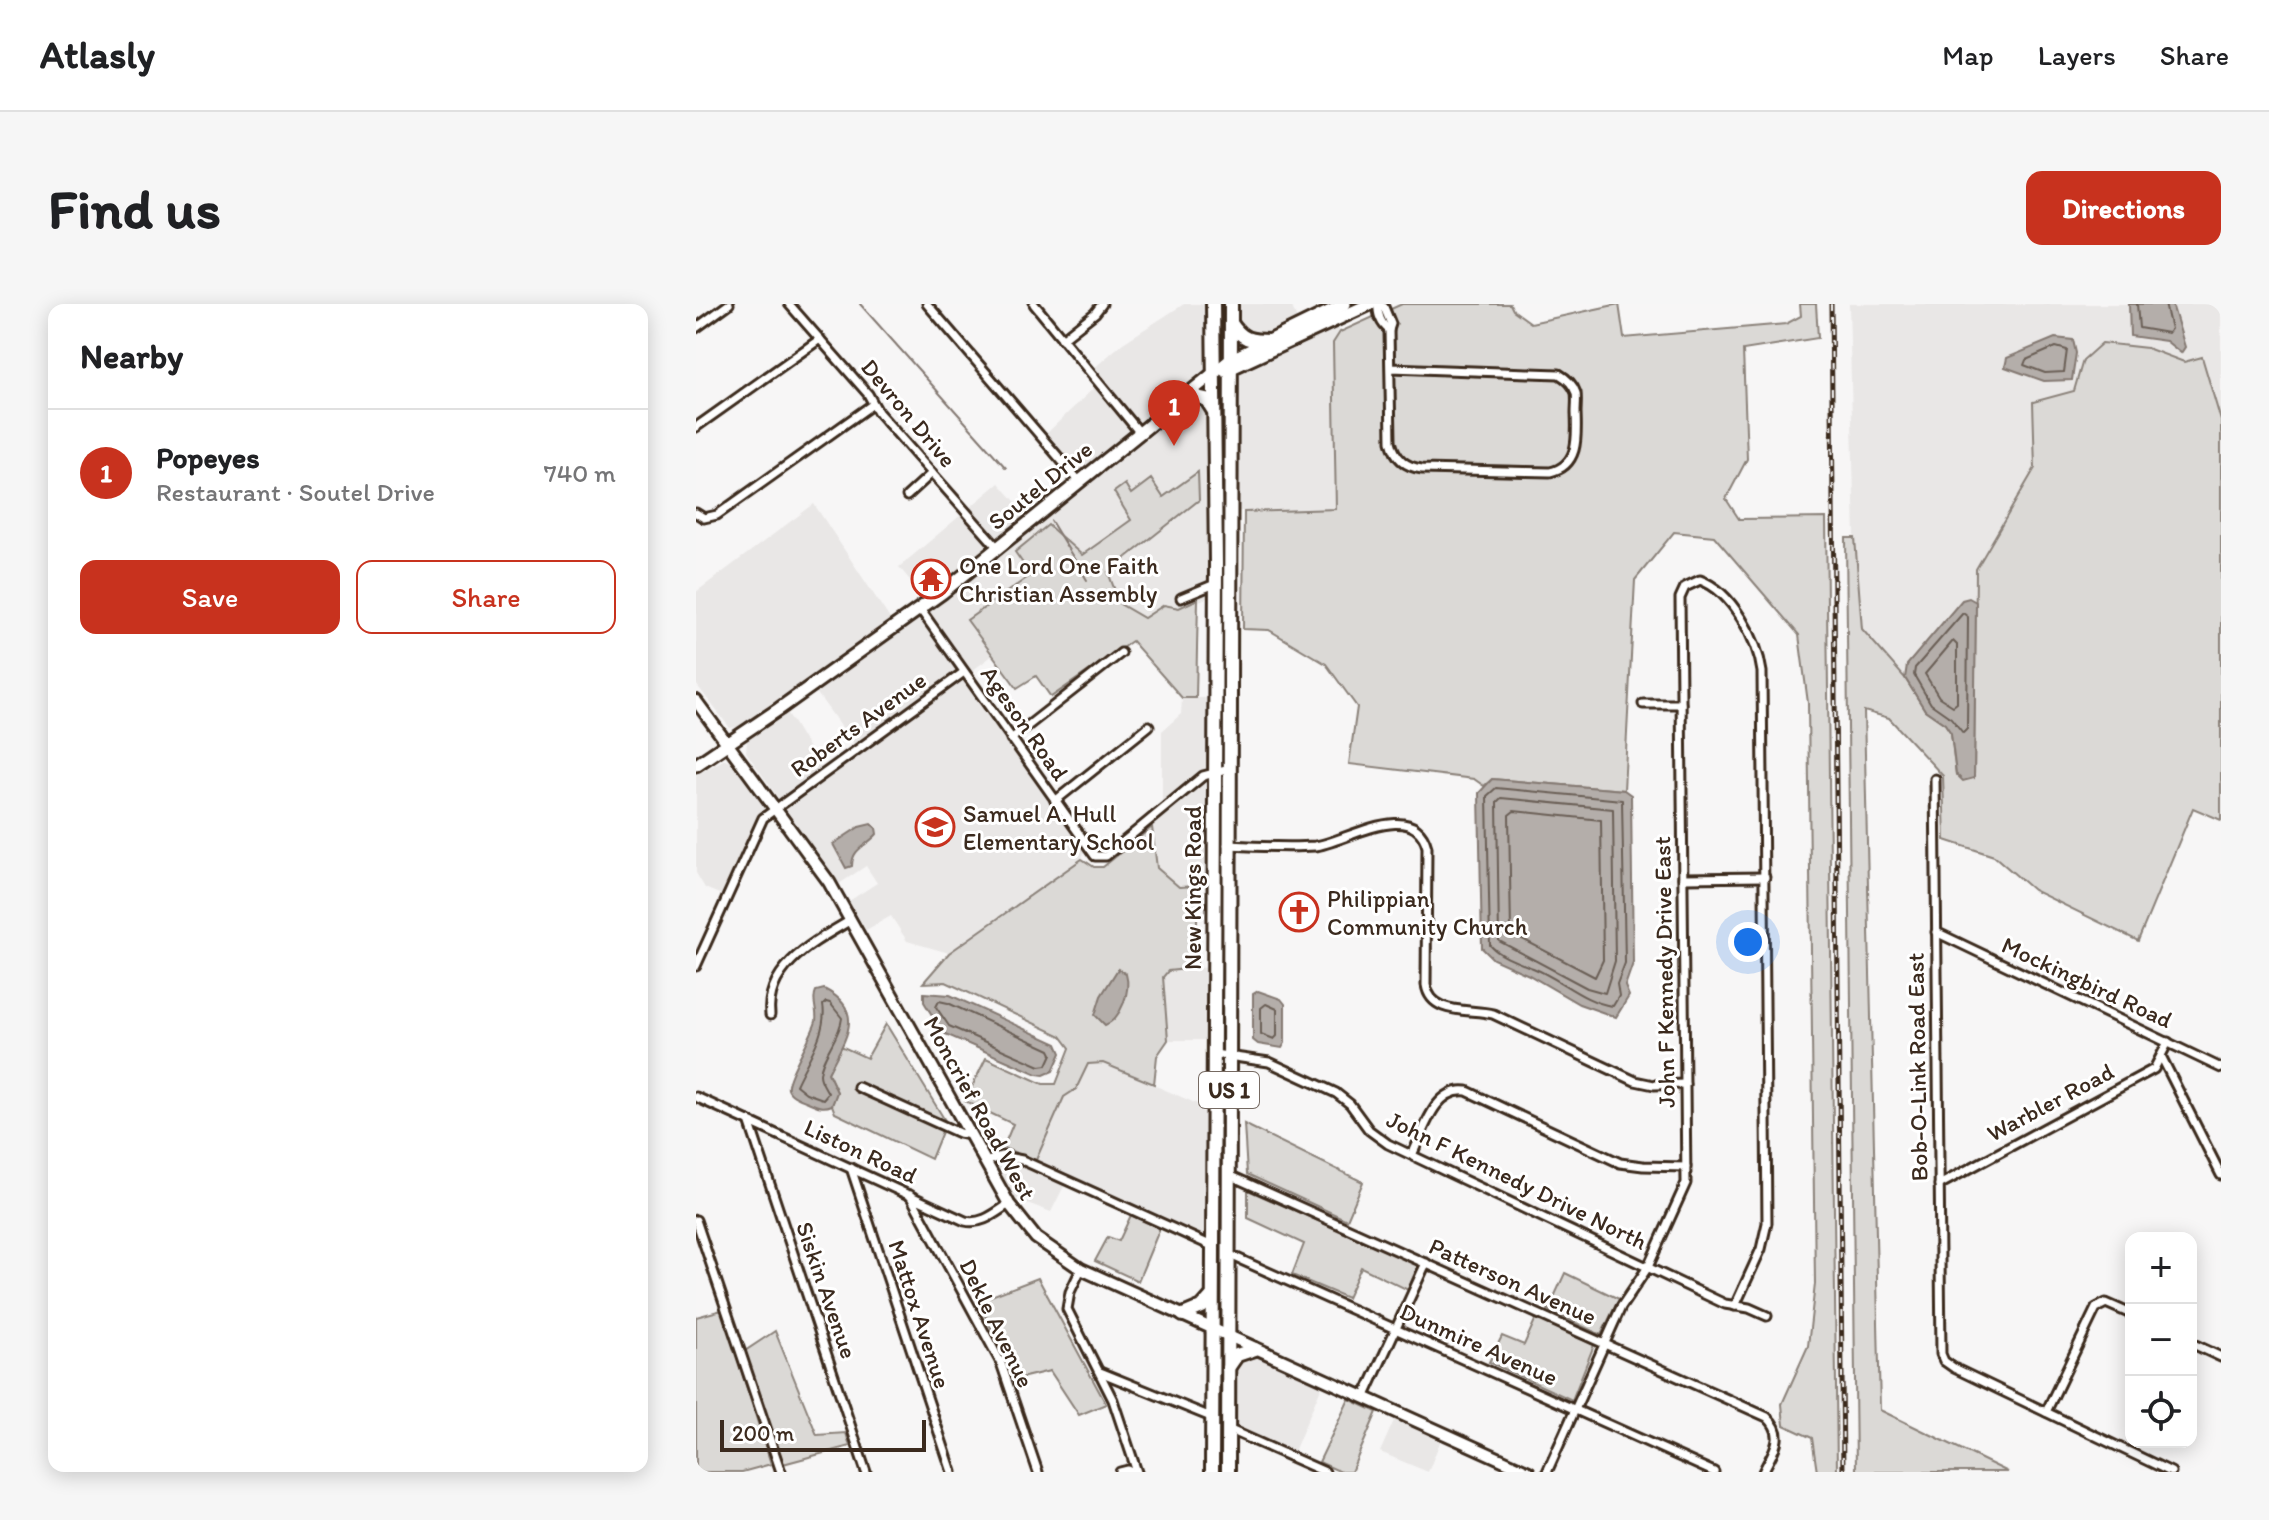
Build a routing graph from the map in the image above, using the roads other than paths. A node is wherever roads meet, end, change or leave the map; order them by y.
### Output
1 (729, 304) edge
2 (789, 304) edge
3 (927, 304) edge
4 (1034, 304) edge
5 (1102, 304) edge
6 (1213, 304) edge
7 (1231, 304) edge
8 (1345, 304) edge
9 (1376, 304) edge
10 (1231, 323) junction
11 (696, 328) edge
12 (820, 339) junction
13 (1062, 339) junction
14 (1270, 341) junction
15 (1230, 364) junction
16 (1391, 368) junction
17 (1213, 375) junction
18 (1188, 395) junction
19 (873, 404) junction
20 (1213, 410) junction
21 (696, 427) edge
22 (1140, 433) junction
23 (932, 473) junction
24 (1080, 482) junction
25 (907, 496) dead end
26 (700, 515) edge
27 (998, 548) junction
28 (1216, 563) junction
29 (1230, 567) junction
30 (1215, 584) junction
31 (1181, 598) dead end
32 (920, 609) junction
33 (1121, 653) dead end
34 (964, 672) junction
35 (696, 701) edge
36 (1643, 704) dead end
37 (1681, 704) junction
38 (1149, 726) dead end
39 (1011, 739) junction
40 (728, 745) junction
41 (696, 765) edge
42 (1230, 769) junction
43 (1215, 771) junction
44 (1935, 779) dead end
45 (1055, 801) junction
46 (776, 808) junction
47 (1214, 845) junction
48 (1230, 845) junction
49 (1765, 877) junction
50 (1683, 878) junction
51 (851, 920) junction
52 (1936, 932) junction
53 (696, 966) edge
54 (770, 1015) dead end
55 (2168, 1042) junction
56 (1214, 1054) junction
57 (1229, 1055) junction
58 (2162, 1058) junction
59 (2221, 1068) edge
60 (1685, 1084) junction
61 (858, 1087) dead end
62 (696, 1097) edge
63 (749, 1121) junction
64 (971, 1135) junction
65 (1412, 1155) junction
66 (986, 1162) junction
67 (1686, 1167) junction
68 (851, 1168) junction
69 (1229, 1175) junction
70 (2221, 1175) edge
71 (1939, 1185) junction
72 (910, 1195) junction
73 (1009, 1204) junction
74 (696, 1220) edge
75 (1212, 1246) junction
76 (1228, 1254) junction
77 (1426, 1263) junction
78 (1648, 1267) junction
79 (1081, 1269) junction
80 (1211, 1297) junction
81 (1735, 1306) junction
82 (2125, 1311) edge
83 (1183, 1315) junction
84 (1767, 1316) dead end
85 (1211, 1327) junction
86 (1396, 1329) junction
87 (1228, 1336) junction
88 (1604, 1344) junction
89 (2197, 1346) edge
90 (1255, 1349) junction
91 (2221, 1357) edge
92 (1228, 1368) junction
93 (1100, 1372) junction
94 (1364, 1398) junction
95 (1575, 1409) junction
96 (2046, 1412) junction
97 (1211, 1417) junction
98 (1228, 1429) junction
99 (1522, 1471) edge
100 (781, 1472) edge
101 (866, 1472) edge
102 (952, 1472) edge
103 (1038, 1472) edge
104 (1120, 1472) edge
105 (1134, 1472) edge
106 (1212, 1472) edge
107 (1228, 1472) edge
108 (1325, 1472) edge
109 (1547, 1472) edge
110 (1714, 1472) edge
111 (1763, 1472) edge
112 (2171, 1472) edge

1 - 11 street
2 - 12 street, Devron Drive
3 - 24 street
4 - 13 street
5 - 13 street
6 - 17 highway, New Kings Road / US 1
7 - 10 highway, New Kings Road / US 1
8 - 14 main road, Soutel Drive
9 - 15 main road, Soutel Drive
9 - 16 street
10 - 14 highway
10 - 15 highway, New Kings Road / US 1
12 - 19 street, Devron Drive
12 - 21 street
13 - 22 street
14 - 15 main road, Soutel Drive
15 - 17 main road, Soutel Drive
15 - 29 highway, New Kings Road / US 1
16 - 16 street
17 - 18 main road, Soutel Drive
17 - 20 highway, New Kings Road / US 1
18 - 20 highway
18 - 22 main road, Soutel Drive
19 - 23 street, Devron Drive
19 - 26 street
20 - 28 highway, New Kings Road / US 1
22 - 24 main road, Soutel Drive
23 - 25 street
23 - 27 street, Devron Drive
24 - 27 main road, Soutel Drive
27 - 32 main road, Soutel Drive
28 - 29 street
28 - 30 highway, New Kings Road / US 1
29 - 42 highway, New Kings Road / US 1
30 - 31 street
30 - 43 highway, New Kings Road / US 1
32 - 34 street, Ageson Road
32 - 40 main road, Soutel Drive
33 - 39 street
34 - 39 street, Ageson Road
34 - 46 street, Roberts Avenue
35 - 40 main road, Moncrief Road West
36 - 37 street
37 - 49 street, John F Kennedy Drive East
37 - 50 street, John F Kennedy Drive East
38 - 45 street
39 - 45 street, Ageson Road
40 - 41 main road, Soutel Drive
40 - 46 main road, Moncrief Road West
42 - 43 street
42 - 48 highway, New Kings Road / US 1
43 - 45 street, Ageson Road
43 - 47 highway, New Kings Road / US 1
44 - 52 street, Bob-O-Link Road East
46 - 51 main road, Moncrief Road West
46 - 53 street, Roberts Avenue
47 - 48 street
47 - 56 highway, New Kings Road / US 1
48 - 57 highway, New Kings Road / US 1
48 - 60 street
49 - 50 street
49 - 81 street
50 - 60 street, John F Kennedy Drive East
51 - 54 street
51 - 64 main road, Moncrief Road West
52 - 55 street, Mockingbird Road
52 - 71 street, Bob-O-Link Road East
55 - 58 street
55 - 59 street, Mockingbird Road
56 - 57 street, John F Kennedy Drive North
56 - 75 highway, New Kings Road / US 1
57 - 65 street, John F Kennedy Drive North
57 - 69 highway, New Kings Road / US 1
58 - 70 street
58 - 71 street, Warbler Road
60 - 67 street, John F Kennedy Drive East
61 - 64 street
62 - 63 street, Liston Road
63 - 68 street, Liston Road
63 - 101 street, Siskin Avenue
64 - 66 main road, Moncrief Road West
65 - 67 street
65 - 78 street, John F Kennedy Drive North
66 - 73 main road, Moncrief Road West
66 - 75 street
67 - 78 street, John F Kennedy Drive East
68 - 72 street, Liston Road
68 - 102 street, Mattox Avenue
69 - 76 highway, New Kings Road / US 1
69 - 77 street, Patterson Avenue
71 - 96 street, Bob-O-Link Road East
72 - 73 street, Liston Road
72 - 103 street, Dekle Avenue
73 - 79 main road, Moncrief Road West
74 - 100 street
75 - 80 highway, New Kings Road / US 1
76 - 86 street, Dunmire Avenue
76 - 87 highway, New Kings Road / US 1
77 - 86 street
77 - 88 street, Patterson Avenue
78 - 81 street, John F Kennedy Drive North
78 - 88 street, John F Kennedy Drive East
79 - 83 main road, Moncrief Road West
79 - 93 street
80 - 83 highway
80 - 85 highway, New Kings Road / US 1
81 - 84 street, John F Kennedy Drive North
82 - 96 street
83 - 85 main road, Moncrief Road West
85 - 87 main road, Moncrief Road West
85 - 97 highway, New Kings Road / US 1
86 - 94 street
86 - 95 street, Dunmire Avenue
87 - 90 main road, Moncrief Road West
87 - 92 highway, New Kings Road / US 1
88 - 95 street, John F Kennedy Drive East
88 - 111 street, Patterson Avenue
89 - 91 street
90 - 92 highway
90 - 94 main road, Moncrief Road West
92 - 98 highway, New Kings Road / US 1
93 - 97 street
93 - 105 street
94 - 99 main road, Moncrief Road West
95 - 109 street, John F Kennedy Drive East
95 - 110 street, Dunmire Avenue
96 - 112 street
97 - 106 highway, New Kings Road / US 1
98 - 107 highway, New Kings Road / US 1
98 - 108 street
104 - 105 street

